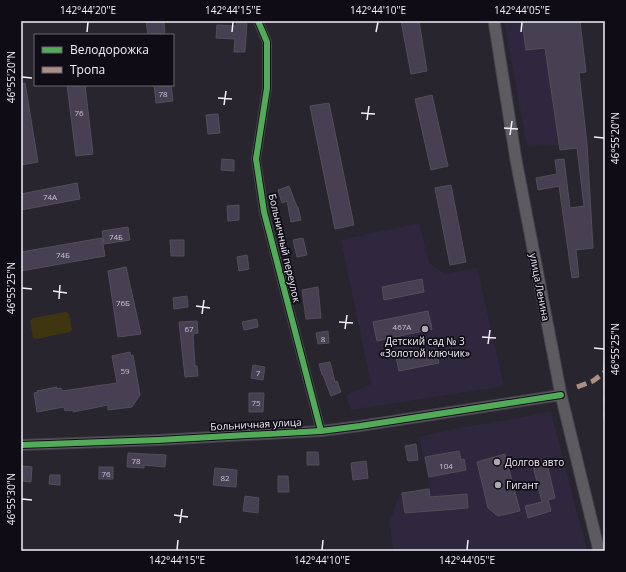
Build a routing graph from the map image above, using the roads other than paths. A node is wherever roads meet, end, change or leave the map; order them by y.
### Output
1 (258, 21) edge
2 (494, 21) edge
3 (561, 395) junction
4 (321, 431) junction
5 (21, 445) edge
6 (599, 551) edge

1 - 4 street, Больничный переулок
2 - 3 main road, улица Ленина
3 - 4 street, Больничная улица
3 - 6 main road, улица Ленина
4 - 5 street, Больничная улица

